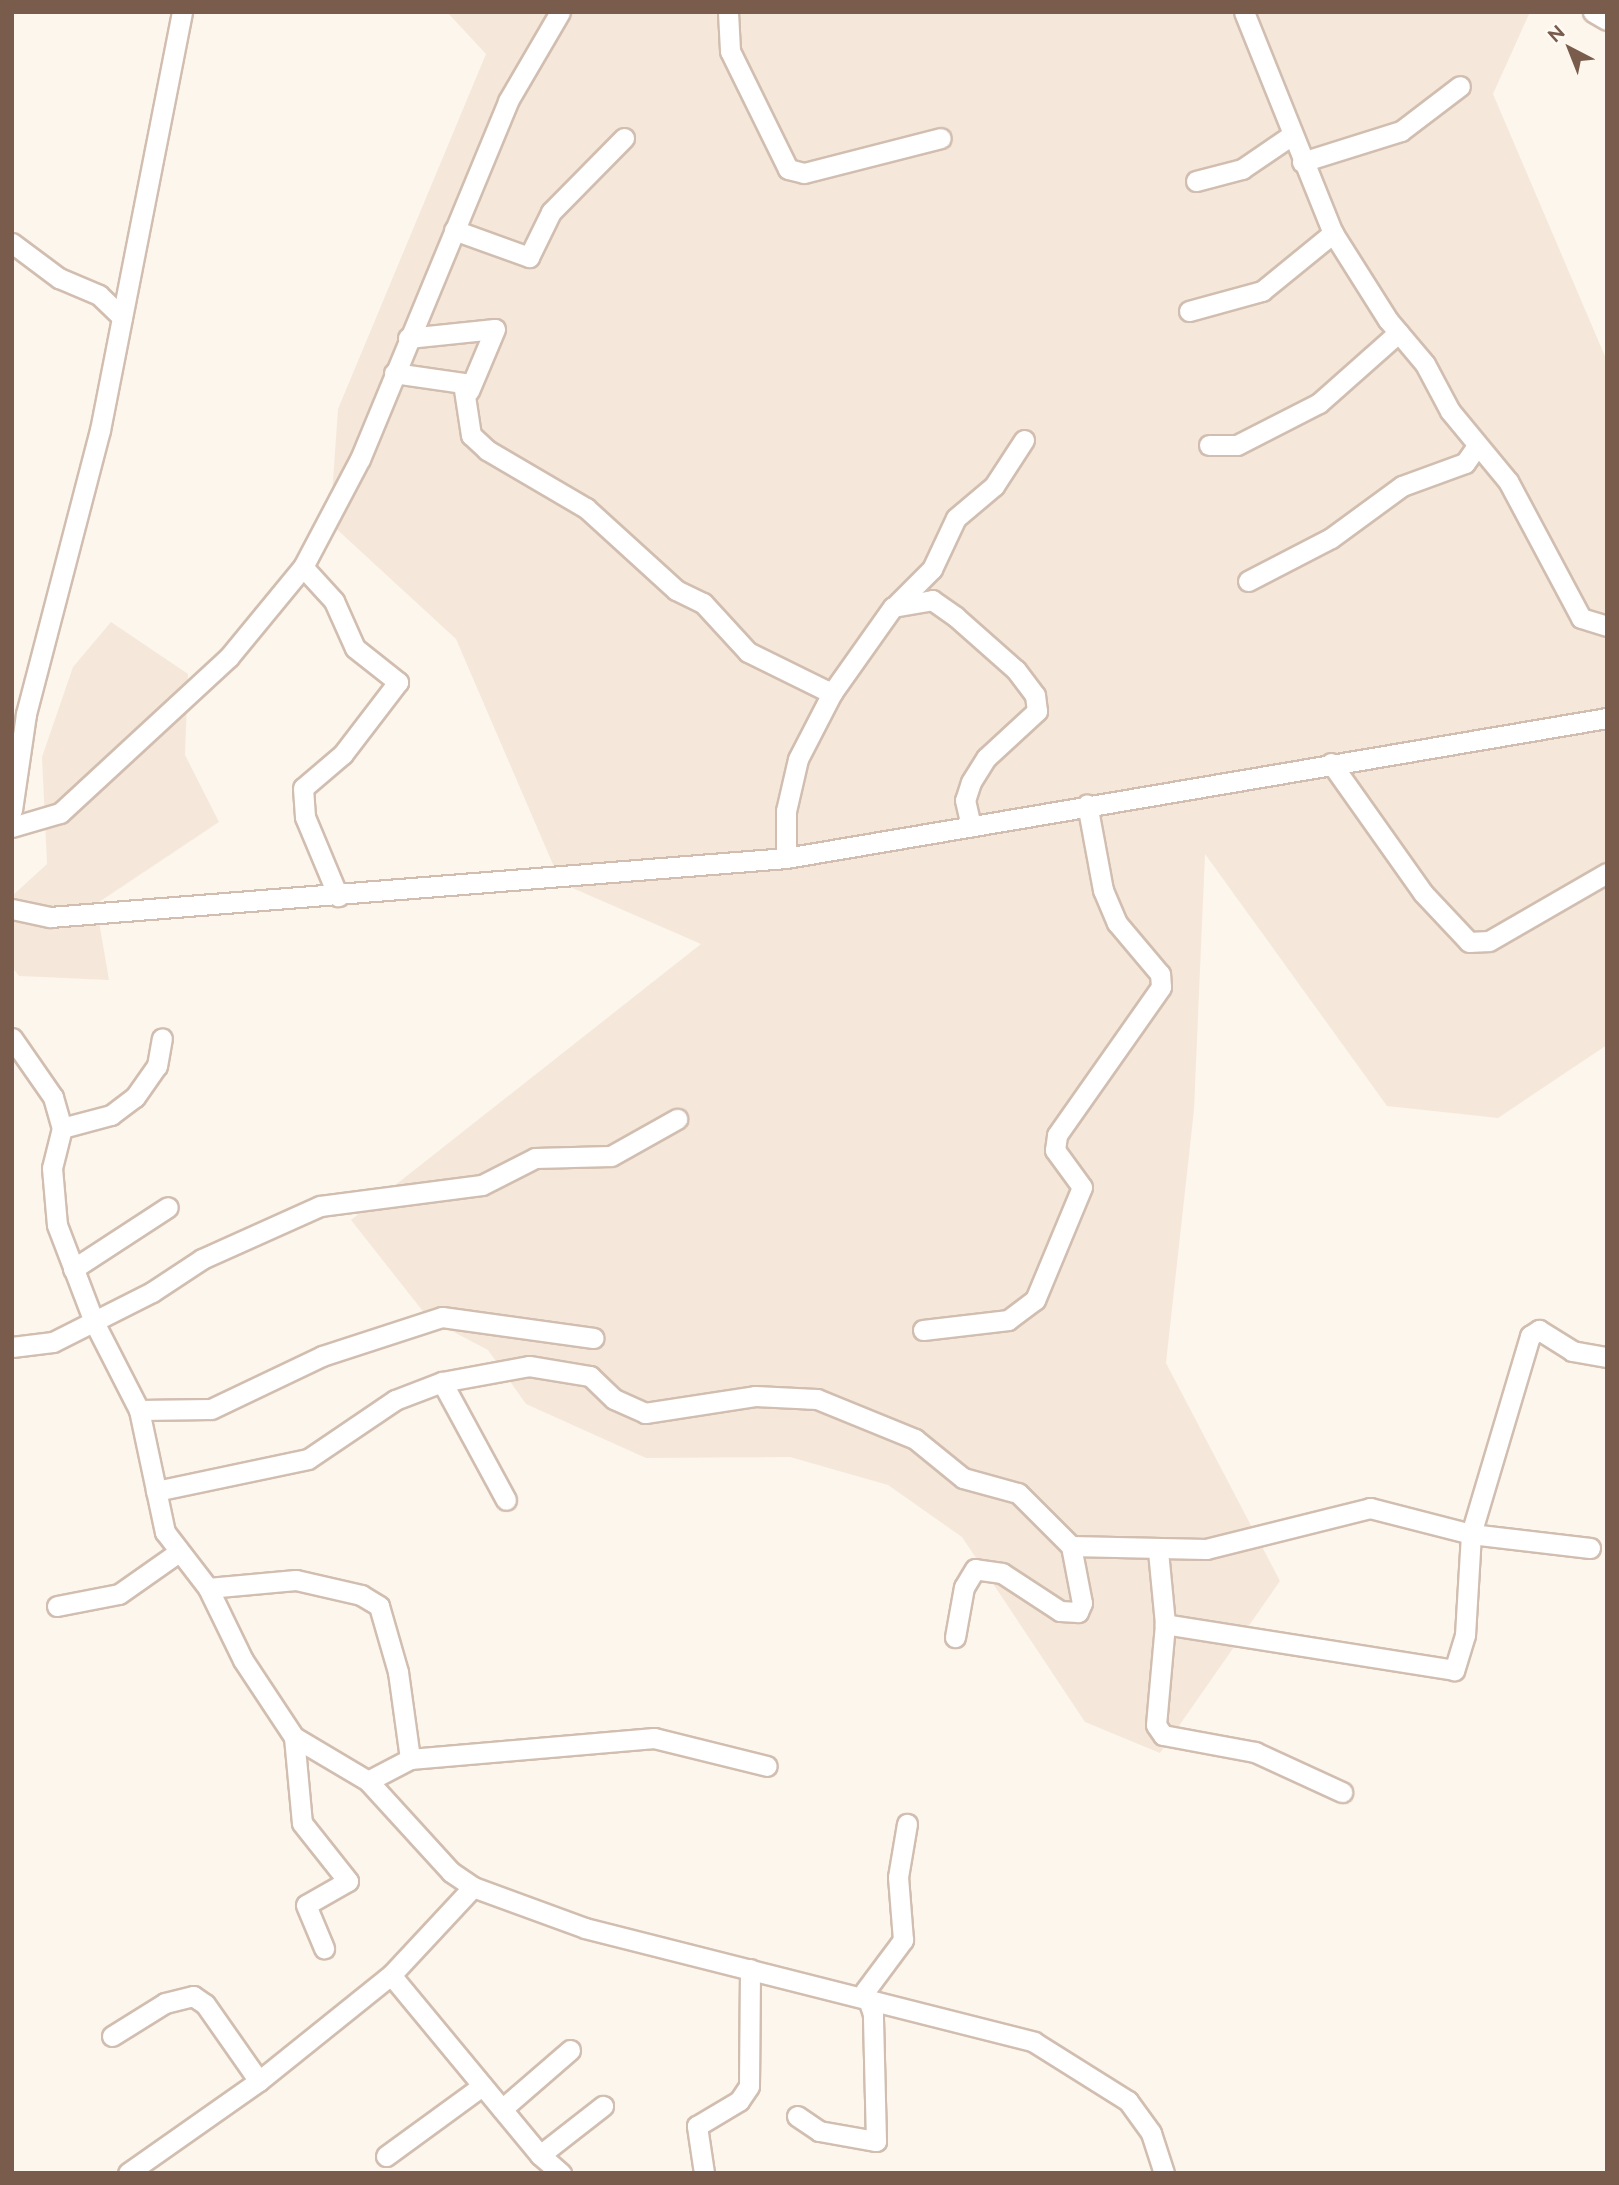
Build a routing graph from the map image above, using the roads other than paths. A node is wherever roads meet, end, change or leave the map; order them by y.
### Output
1 (182, 12) edge
2 (560, 12) edge
3 (728, 12) edge
4 (1244, 12) edge
5 (1593, 12) edge
6 (1607, 20) edge
7 (1460, 86) dead end
8 (1289, 137) junction
9 (624, 138) dead end
10 (941, 138) dead end
11 (1302, 162) junction
12 (1196, 181) dead end
13 (454, 230) junction
14 (1334, 233) junction
15 (12, 243) edge
16 (1189, 311) dead end
17 (122, 317) junction
18 (1398, 333) junction
19 (408, 338) junction
20 (394, 373) junction
21 (469, 391) junction
22 (1024, 440) dead end
23 (1209, 445) dead end
24 (1476, 447) junction
25 (303, 567) junction
26 (1248, 581) dead end
27 (893, 607) junction
28 (1607, 626) edge
29 (832, 693) junction
30 (1607, 718) edge
31 (1331, 764) junction
32 (1087, 804) junction
33 (12, 810) edge
34 (971, 826) junction
35 (12, 827) edge
36 (786, 858) junction
37 (1607, 873) edge
38 (338, 895) junction
39 (12, 909) edge
40 (12, 1038) edge
41 (162, 1038) dead end
42 (677, 1119) dead end
43 (62, 1128) junction
44 (168, 1206) dead end
45 (73, 1269) junction
46 (94, 1322) junction
47 (923, 1330) dead end
48 (594, 1338) dead end
49 (12, 1347) edge
50 (1607, 1357) edge
51 (442, 1382) junction
52 (139, 1410) junction
53 (156, 1491) junction
54 (506, 1500) dead end
55 (1471, 1534) junction
56 (1071, 1546) junction
57 (1590, 1548) dead end
58 (1157, 1551) junction
59 (176, 1553) junction
60 (208, 1588) junction
61 (57, 1606) dead end
62 (1164, 1625) junction
63 (954, 1636) dead end
64 (294, 1737) junction
65 (410, 1759) junction
66 (767, 1766) dead end
67 (368, 1781) junction
68 (1342, 1792) dead end
69 (907, 1824) dead end
70 (473, 1887) junction
71 (324, 1948) dead end
72 (750, 1969) junction
73 (391, 1975) junction
74 (870, 2004) junction
75 (112, 2036) dead end
76 (570, 2050) dead end
77 (259, 2081) junction
78 (482, 2086) junction
79 (603, 2106) dead end
80 (502, 2109) junction
81 (797, 2116) dead end
82 (540, 2155) junction
83 (386, 2156) dead end
84 (1162, 2172) edge
85 (128, 2173) edge
86 (561, 2173) edge
87 (704, 2173) edge

1 - 17 street
2 - 13 street
3 - 10 street
4 - 8 street
5 - 6 street
7 - 11 street
8 - 11 street
8 - 12 street
9 - 13 street
11 - 14 street
13 - 19 street
14 - 16 street
14 - 18 street
15 - 17 street
17 - 33 street
18 - 23 street
18 - 24 street
19 - 20 street
19 - 21 street
20 - 21 street
20 - 25 street
21 - 29 street
22 - 27 street
24 - 26 street
24 - 28 street
25 - 35 street
25 - 38 street
27 - 29 street
27 - 34 street
29 - 36 street
30 - 31 street
31 - 32 street
31 - 37 street
32 - 34 street
32 - 47 street
34 - 36 street
36 - 38 street
38 - 39 street
40 - 43 street
41 - 43 street
42 - 46 street
43 - 45 street
44 - 45 street
45 - 46 street
46 - 49 street
46 - 52 street
48 - 52 street
50 - 55 street
51 - 53 street
51 - 54 street
51 - 56 street
52 - 53 street
53 - 59 street
55 - 57 street
55 - 58 street
55 - 62 street
56 - 58 street
56 - 63 street
58 - 62 street
59 - 60 street
59 - 61 street
60 - 64 street
60 - 65 street
62 - 68 street
64 - 67 street
64 - 71 street
65 - 66 street
65 - 67 street
67 - 70 street
69 - 74 street
70 - 72 street
70 - 73 street
72 - 74 street
72 - 87 street
73 - 77 street
73 - 78 street
74 - 81 street
74 - 84 street
75 - 77 street
76 - 80 street
77 - 85 street
78 - 80 street
78 - 83 street
79 - 82 street
80 - 82 street
82 - 86 street

